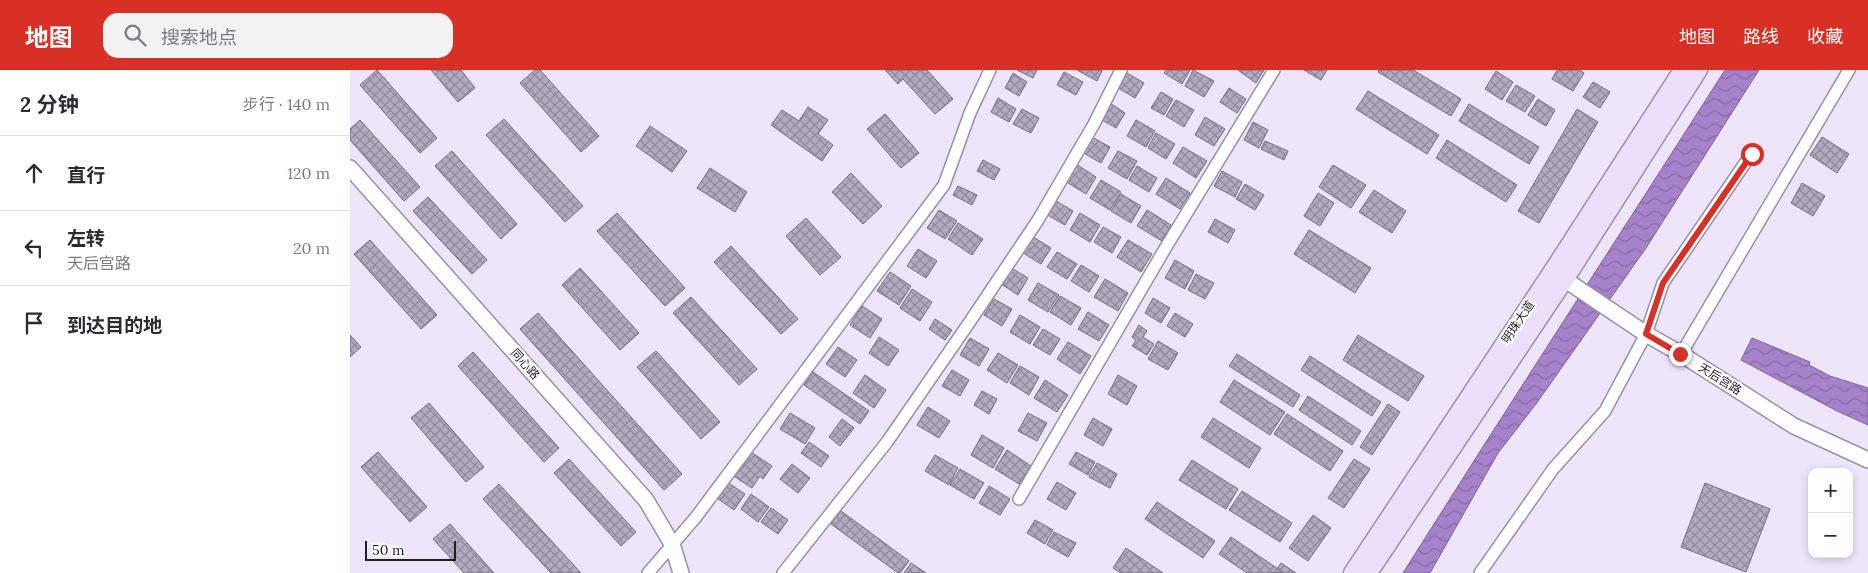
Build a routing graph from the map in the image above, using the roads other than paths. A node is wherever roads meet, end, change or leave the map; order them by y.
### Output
1 (990, 70) edge
2 (1120, 70) edge
3 (1274, 70) edge
4 (1682, 70) edge
5 (1699, 70) edge
6 (1849, 70) edge
7 (1752, 154) dead end
8 (350, 168) edge
9 (1564, 279) junction
10 (1646, 334) junction
11 (1680, 354) junction
12 (1868, 460) edge
13 (1019, 499) dead end
14 (672, 544) junction
15 (648, 573) edge
16 (681, 573) edge
17 (783, 573) edge
18 (1352, 573) edge
19 (1369, 573) edge
20 (1480, 573) edge

1 - 14 street
2 - 17 street
3 - 13 street
4 - 9 main road, 明珠大道
5 - 9 main road, 明珠大道
6 - 11 street
7 - 10 street
8 - 14 street, 同心路
9 - 10 street, 天后宫路
9 - 18 main road, 明珠大道
9 - 19 main road, 明珠大道
10 - 11 street, 天后宫路
10 - 20 street
11 - 12 street, 天后宫路
14 - 15 street
14 - 16 street, 同心路

